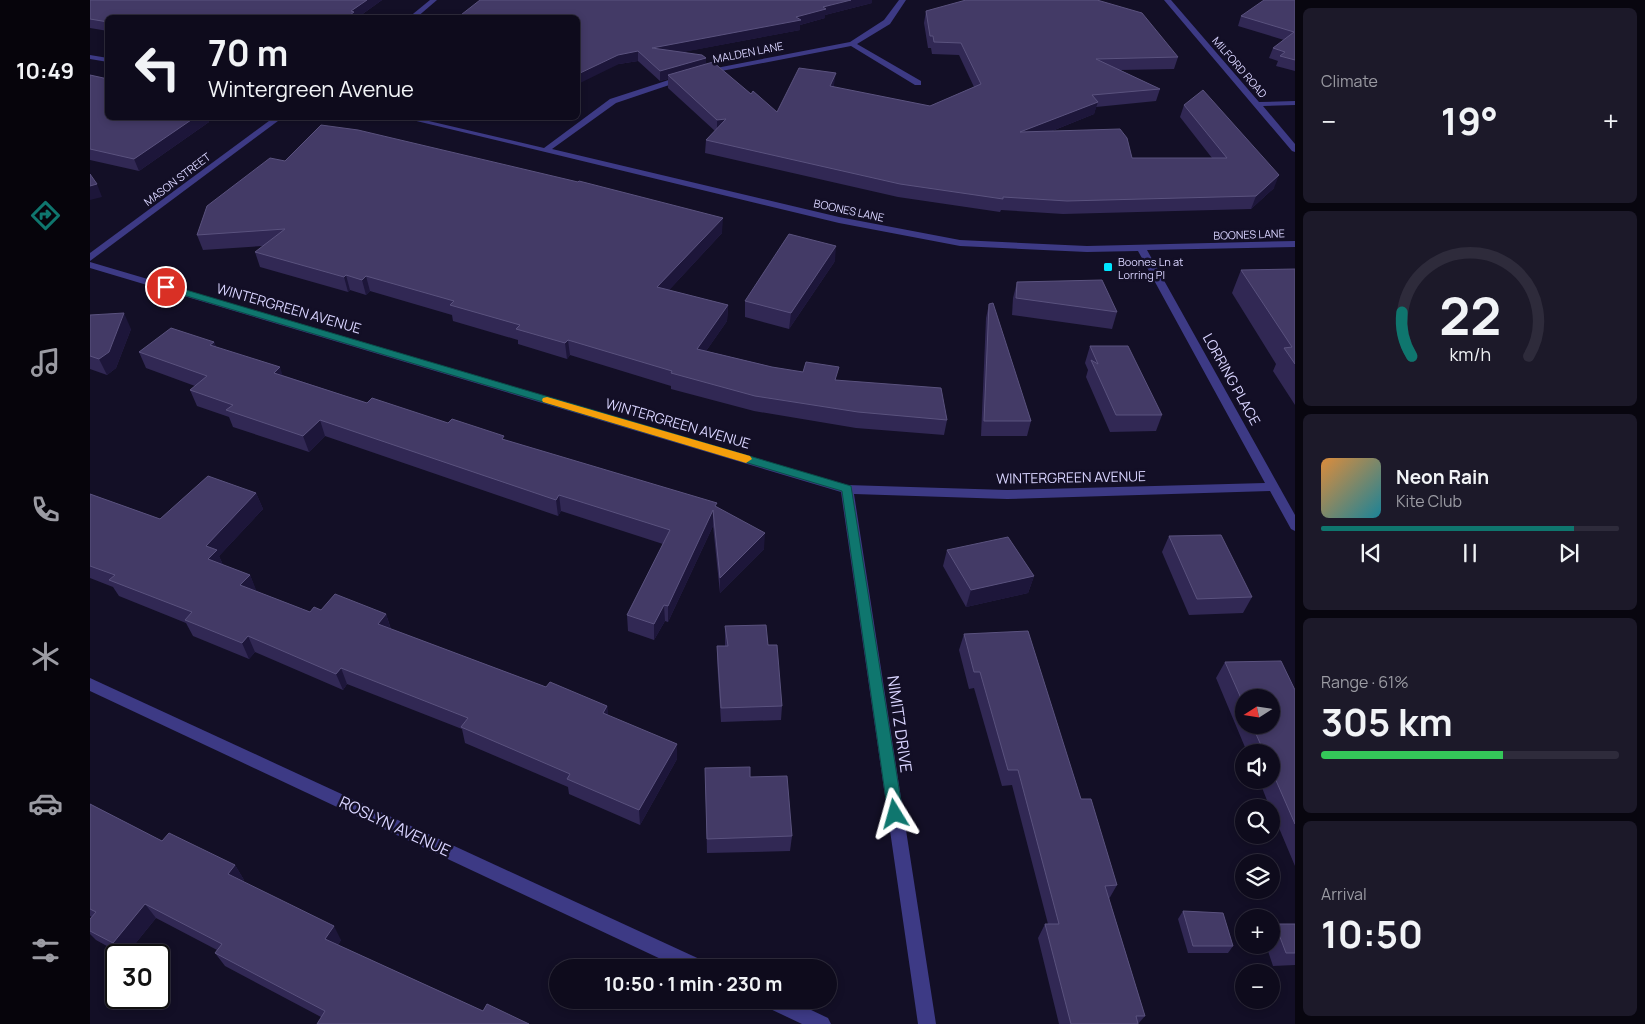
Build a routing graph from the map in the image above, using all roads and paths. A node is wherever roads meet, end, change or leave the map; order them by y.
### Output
1 (434, 0) edge
2 (903, 0) edge
3 (1167, 0) edge
4 (415, 15) edge
5 (852, 44) junction
6 (90, 57) edge
7 (105, 60) edge
8 (700, 73) edge
9 (691, 76) edge
10 (918, 84) dead end
11 (1295, 103) edge
12 (1257, 104) junction
13 (275, 120) edge
14 (417, 120) edge
15 (548, 149) junction
16 (1295, 149) edge
17 (1295, 244) edge
18 (1141, 248) junction
19 (90, 258) edge
20 (90, 265) edge
21 (1274, 486) junction
22 (847, 489) junction
23 (1295, 526) edge
24 (90, 684) edge
25 (681, 959) edge
26 (790, 1009) edge
27 (822, 1024) edge
28 (926, 1024) edge

1 - 4 street
2 - 5 street, MALDEN LANE
3 - 12 street, MILFORD ROAD
5 - 8 street, MALDEN LANE
5 - 10 street
6 - 7 street
9 - 15 street
11 - 12 street
12 - 16 street, MILFORD ROAD
13 - 19 street, MASON STREET
14 - 15 street, BOONES LANE
15 - 18 street, BOONES LANE
17 - 18 street, BOONES LANE
18 - 21 street, LORRING PLACE
20 - 22 street, WINTERGREEN AVENUE
21 - 22 street, WINTERGREEN AVENUE
21 - 23 street, LORRING PLACE
22 - 28 street, NIMITZ DRIVE
24 - 25 street, ROSLYN AVENUE
26 - 27 street

